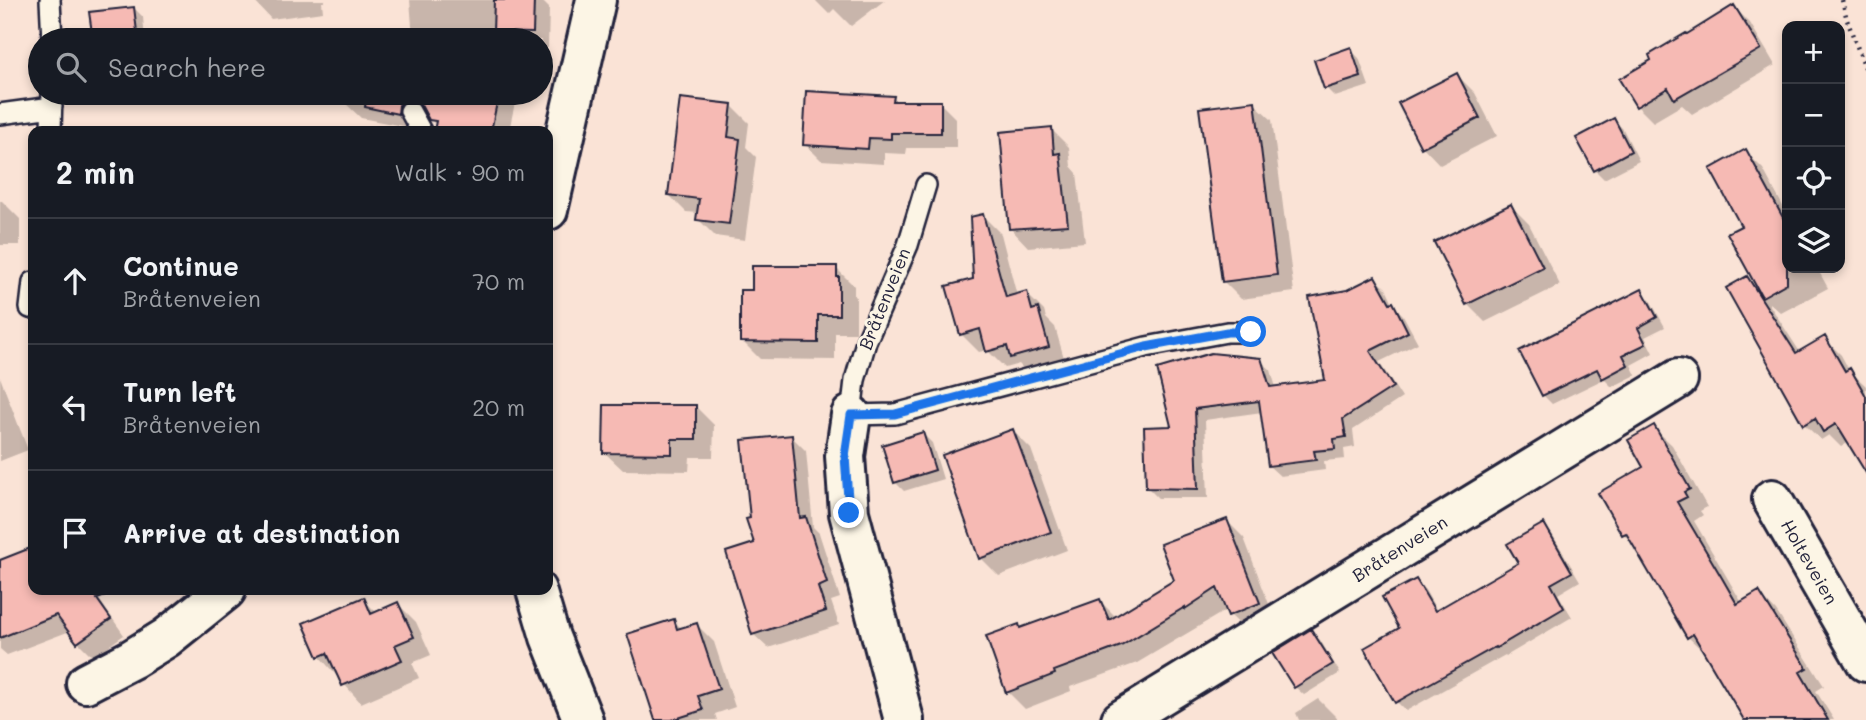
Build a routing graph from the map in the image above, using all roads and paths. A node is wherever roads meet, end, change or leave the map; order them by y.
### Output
1 (50, 0) edge
2 (596, 0) edge
3 (1842, 0) edge
4 (51, 28) edge
5 (1866, 70) edge
6 (33, 105) edge
7 (52, 105) edge
8 (410, 111) dead end
9 (0, 114) edge
10 (51, 126) edge
11 (418, 126) edge
12 (926, 185) dead end
13 (553, 188) edge
14 (1251, 332) dead end
15 (1678, 379) dead end
16 (851, 415) junction
17 (1772, 499) dead end
18 (220, 595) edge
19 (537, 595) edge
20 (1866, 662) edge
21 (86, 682) dead end
22 (583, 720) edge
23 (904, 720) edge
24 (1121, 720) edge

1 - 4 lane
2 - 13 street
3 - 5 path
6 - 9 lane
7 - 10 lane
8 - 11 lane
12 - 16 lane, Bråtenveien
14 - 16 lane
15 - 24 street, Bråtenveien
16 - 23 street, Bråtenveien
17 - 20 street, Holteveien
18 - 21 street
19 - 22 street

